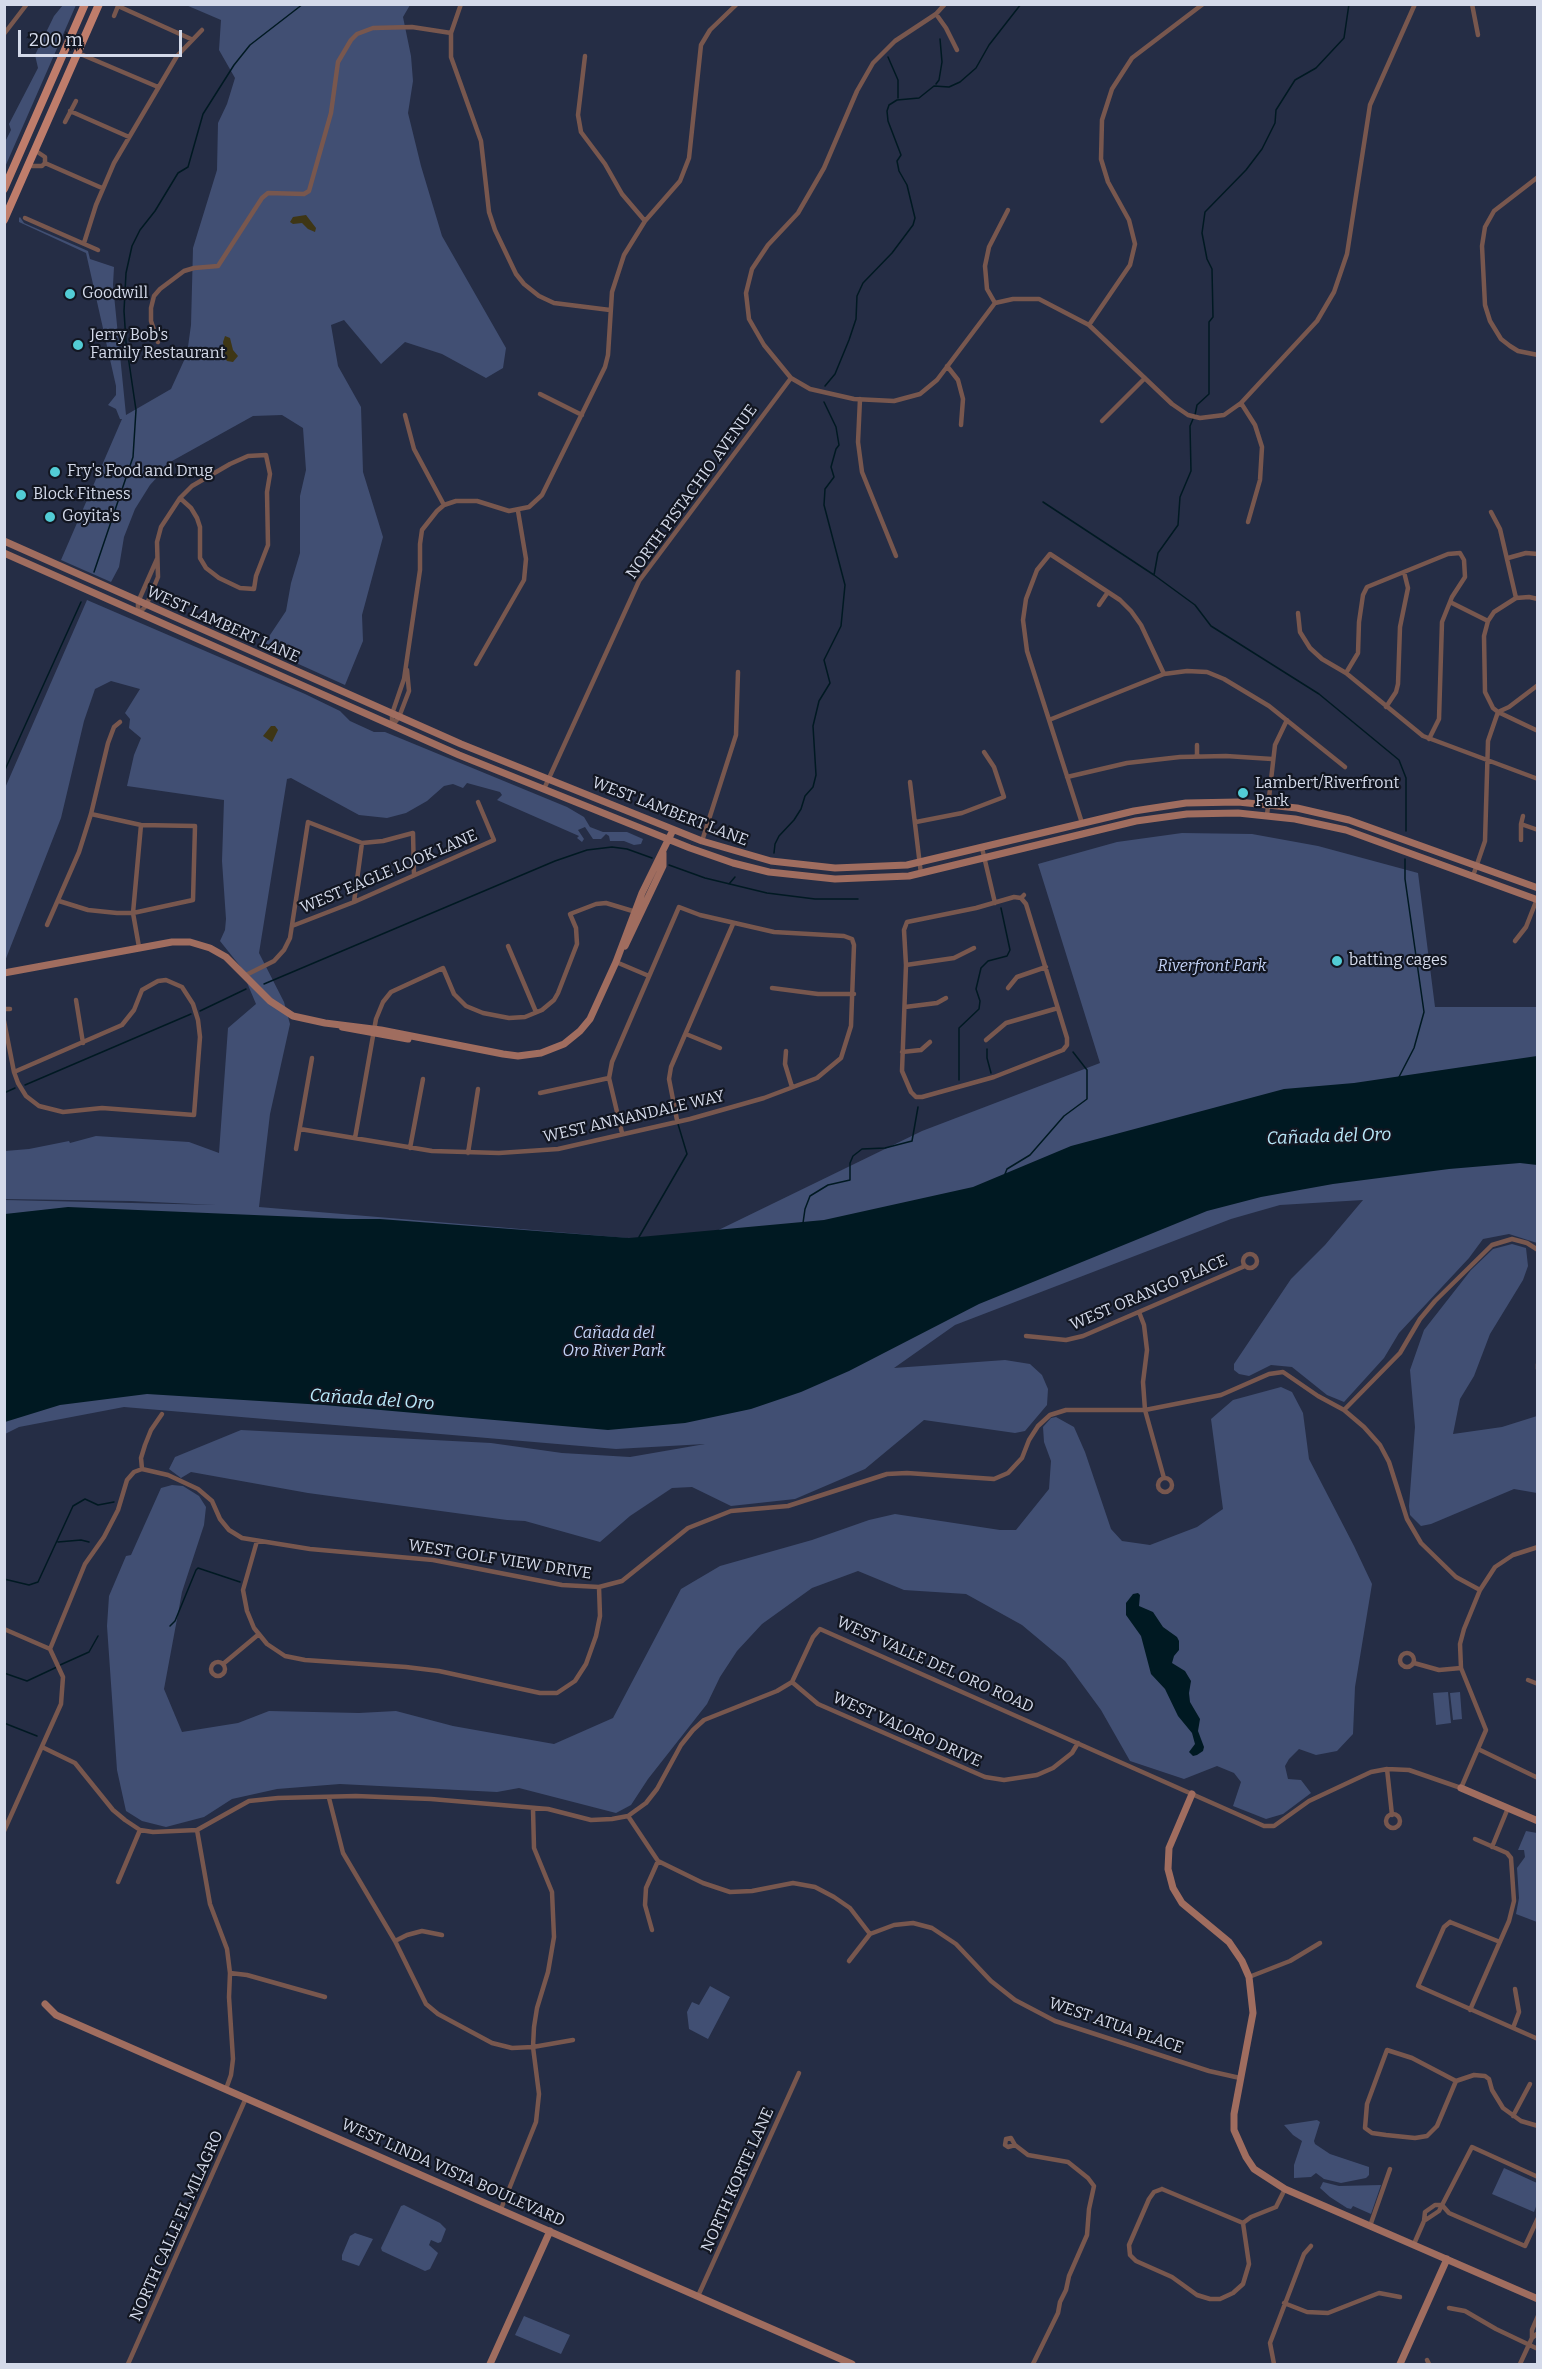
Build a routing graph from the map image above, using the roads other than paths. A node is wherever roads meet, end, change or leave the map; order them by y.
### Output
1 (27, 4) edge
2 (85, 4) edge
3 (99, 4) edge
4 (461, 4) edge
5 (737, 4) edge
6 (945, 4) edge
7 (1203, 4) edge
8 (1415, 4) edge
9 (1472, 4) edge
10 (118, 5) edge
11 (936, 14) junction
12 (114, 16) dead end
13 (201, 30) dead end
14 (451, 33) junction
15 (4, 34) edge
16 (1478, 35) dead end
17 (191, 39) junction
18 (957, 50) dead end
19 (78, 52) junction
20 (585, 56) dead end
21 (158, 87) junction
22 (76, 101) dead end
23 (70, 111) junction
24 (65, 122) dead end
25 (129, 137) junction
26 (36, 151) junction
27 (45, 163) junction
28 (29, 166) junction
29 (1538, 177) edge
30 (102, 188) junction
31 (4, 189) edge
32 (1008, 210) dead end
33 (25, 218) dead end
34 (4, 220) edge
35 (645, 221) junction
36 (84, 243) junction
37 (98, 250) dead end
38 (995, 303) junction
39 (610, 310) junction
40 (1089, 325) junction
41 (158, 342) dead end
42 (1538, 356) edge
43 (947, 366) junction
44 (791, 378) junction
45 (1145, 378) junction
46 (540, 394) dead end
47 (860, 399) junction
48 (1241, 403) junction
49 (582, 415) junction
50 (405, 416) dead end
51 (1102, 421) dead end
52 (961, 425) dead end
53 (180, 498) junction
54 (444, 505) junction
55 (518, 511) junction
56 (1491, 512) dead end
57 (1248, 522) dead end
58 (4, 541) edge
59 (4, 554) edge
60 (1538, 554) edge
61 (896, 556) dead end
62 (1508, 558) junction
63 (157, 559) junction
64 (1404, 572) junction
65 (1108, 592) junction
66 (1516, 598) junction
67 (1538, 598) edge
68 (138, 602) junction
69 (1450, 602) junction
70 (1099, 605) dead end
71 (146, 606) junction
72 (1298, 613) dead end
73 (138, 614) junction
74 (1488, 621) junction
75 (476, 664) dead end
76 (738, 672) dead end
77 (1346, 673) junction
78 (1164, 674) junction
79 (1538, 685) edge
80 (1386, 706) junction
81 (1498, 712) junction
82 (396, 715) junction
83 (1049, 720) junction
84 (1287, 720) junction
85 (120, 722) dead end
86 (392, 726) junction
87 (1538, 730) edge
88 (1429, 739) junction
89 (1197, 745) dead end
90 (984, 752) dead end
91 (1197, 756) junction
92 (1272, 759) junction
93 (1487, 759) junction
94 (1345, 767) dead end
95 (1067, 777) junction
96 (1538, 778) edge
97 (549, 779) junction
98 (910, 782) dead end
99 (544, 789) junction
100 (478, 802) dead end
101 (1268, 804) junction
102 (91, 814) junction
103 (1267, 815) junction
104 (1523, 816) dead end
105 (916, 822) junction
106 (1082, 823) junction
107 (1521, 824) junction
108 (141, 825) junction
109 (673, 830) junction
110 (1538, 830) edge
111 (669, 840) junction
112 (1521, 840) dead end
113 (702, 842) junction
114 (362, 843) junction
115 (981, 848) junction
116 (984, 859) junction
117 (919, 863) junction
118 (1477, 866) junction
119 (921, 874) junction
120 (414, 875) junction
121 (1473, 876) junction
122 (1538, 888) edge
123 (1537, 899) edge
124 (59, 901) junction
125 (354, 902) junction
126 (995, 903) junction
127 (133, 913) junction
128 (637, 913) junction
129 (733, 924) junction
130 (47, 925) dead end
131 (292, 926) junction
132 (856, 932) dead end
133 (852, 939) junction
134 (1515, 941) dead end
135 (508, 946) dead end
136 (139, 947) junction
137 (974, 948) dead end
138 (616, 962) junction
139 (906, 965) junction
140 (1046, 967) junction
141 (4, 973) edge
142 (246, 975) junction
143 (649, 976) junction
144 (772, 988) dead end
145 (1008, 988) dead end
146 (192, 989) dead end
147 (188, 993) junction
148 (854, 994) junction
149 (946, 998) dead end
150 (76, 1000) dead end
151 (905, 1007) junction
152 (1058, 1008) junction
153 (536, 1012) junction
154 (4, 1021) edge
155 (5, 1029) edge
156 (374, 1031) junction
157 (686, 1034) junction
158 (987, 1040) dead end
159 (930, 1042) dead end
160 (84, 1043) junction
161 (720, 1048) dead end
162 (786, 1051) dead end
163 (902, 1052) junction
164 (312, 1059) dead end
165 (14, 1072) junction
166 (609, 1078) junction
167 (423, 1079) dead end
168 (792, 1087) junction
169 (478, 1089) dead end
170 (540, 1093) dead end
171 (143, 1102) dead end
172 (142, 1111) junction
173 (678, 1120) junction
174 (300, 1129) junction
175 (622, 1133) junction
176 (356, 1138) junction
177 (410, 1148) junction
178 (296, 1149) dead end
179 (468, 1153) junction
180 (1538, 1250) edge
181 (1245, 1266) dead end
182 (1139, 1312) junction
183 (1026, 1336) dead end
184 (1538, 1364) edge
185 (1538, 1369) edge
186 (1145, 1410) junction
187 (1344, 1410) junction
188 (162, 1414) dead end
189 (142, 1469) junction
190 (1164, 1478) dead end
191 (257, 1541) junction
192 (1538, 1547) edge
193 (599, 1587) junction
194 (1480, 1590) junction
195 (4, 1629) edge
196 (259, 1634) junction
197 (50, 1649) junction
198 (1414, 1663) dead end
199 (223, 1664) dead end
200 (1461, 1668) junction
201 (1528, 1680) dead end
202 (792, 1682) junction
203 (1538, 1684) edge
204 (1078, 1743) junction
205 (42, 1747) junction
206 (1478, 1749) junction
207 (1387, 1769) junction
208 (1538, 1769) edge
209 (1536, 1778) edge
210 (1461, 1788) junction
211 (1192, 1794) junction
212 (329, 1798) junction
213 (1508, 1808) junction
214 (532, 1809) junction
215 (1392, 1815) dead end
216 (628, 1816) junction
217 (1538, 1821) edge
218 (140, 1830) junction
219 (198, 1830) junction
220 (4, 1831) edge
221 (1475, 1839) dead end
222 (1492, 1846) junction
223 (658, 1861) junction
224 (118, 1882) dead end
225 (652, 1930) dead end
226 (870, 1934) junction
227 (442, 1935) dead end
228 (395, 1941) junction
229 (1500, 1942) junction
230 (1320, 1943) dead end
231 (849, 1961) dead end
232 (230, 1973) junction
233 (1249, 1977) junction
234 (1515, 1989) dead end
235 (325, 1997) dead end
236 (45, 2004) dead end
237 (1470, 2010) junction
238 (1513, 2028) junction
239 (1538, 2039) edge
240 (573, 2040) dead end
241 (533, 2047) junction
242 (799, 2073) dead end
243 (1240, 2078) junction
244 (1456, 2081) junction
245 (1530, 2084) dead end
246 (226, 2089) junction
247 (247, 2097) junction
248 (1513, 2116) junction
249 (1538, 2126) edge
250 (1015, 2145) dead end
251 (1390, 2169) dead end
252 (1538, 2177) edge
253 (1285, 2189) junction
254 (1442, 2205) junction
255 (501, 2209) junction
256 (1538, 2218) edge
257 (1243, 2223) junction
258 (1373, 2227) junction
259 (550, 2230) junction
260 (1414, 2244) junction
261 (1311, 2246) dead end
262 (1448, 2259) junction
263 (698, 2296) junction
264 (1400, 2296) dead end
265 (1538, 2299) edge
266 (1284, 2303) junction
267 (1449, 2308) dead end
268 (1538, 2316) edge
269 (1538, 2332) edge
270 (1532, 2338) junction
271 (1529, 2345) junction
272 (1538, 2349) edge
273 (128, 2364) edge
274 (490, 2364) edge
275 (852, 2364) edge
276 (1033, 2364) edge
277 (1274, 2364) edge
278 (1400, 2364) edge
279 (1520, 2364) edge

1 - 15 street
2 - 31 main road
3 - 19 main road
4 - 14 street
5 - 35 street
6 - 11 street
7 - 40 street
8 - 48 street
9 - 16 street
10 - 12 street
10 - 17 street
11 - 18 street
11 - 44 street
13 - 17 street
14 - 39 street
14 - 41 street
17 - 21 street
19 - 21 street
19 - 26 main road
20 - 35 street
21 - 25 street
22 - 23 street
23 - 24 street
23 - 25 street
25 - 30 street
26 - 27 street
26 - 28 main road
27 - 28 street
27 - 30 street
28 - 34 main road
29 - 42 street
30 - 36 street
32 - 38 street
33 - 36 street
35 - 39 street
36 - 37 street
38 - 40 street
38 - 43 street
39 - 49 street
40 - 45 street
43 - 47 street
43 - 52 street
44 - 47 street
44 - 97 street, NORTH PISTACHIO AVENUE
45 - 48 street
45 - 51 street
46 - 49 street
47 - 61 street
48 - 57 street
49 - 55 street
50 - 54 street
53 - 53 street
53 - 63 street
54 - 55 street
54 - 82 street
55 - 75 street
56 - 62 street
58 - 68 main road, WEST LAMBERT LANE
59 - 73 main road, WEST LAMBERT LANE
60 - 62 street
62 - 66 street
63 - 68 street
63 - 71 street
64 - 69 street
64 - 77 street
64 - 80 street
65 - 70 street
65 - 78 street
65 - 83 street
66 - 67 street
66 - 74 street
68 - 71 main road, WEST LAMBERT LANE
68 - 73 street
69 - 74 street
69 - 88 street
71 - 73 street
71 - 82 main road, WEST LAMBERT LANE
72 - 77 street
73 - 86 main road, WEST LAMBERT LANE
74 - 81 street
76 - 113 street
77 - 80 street
78 - 83 street
78 - 84 street
79 - 81 street
80 - 88 street
81 - 87 street
81 - 93 street
82 - 86 street
82 - 97 main road, WEST LAMBERT LANE
83 - 95 street
84 - 92 street
84 - 94 street
85 - 102 street
86 - 99 main road, WEST LAMBERT LANE
88 - 93 street
89 - 91 street
90 - 105 street
91 - 92 street
91 - 95 street
92 - 101 street
93 - 96 street
93 - 118 street
95 - 106 street
97 - 99 street, NORTH PISTACHIO AVENUE
97 - 109 main road, WEST LAMBERT LANE
98 - 105 street
99 - 111 main road, WEST LAMBERT LANE
100 - 120 street, WEST EAGLE LOOK LANE
101 - 103 street
101 - 106 main road, WEST LAMBERT LANE
101 - 118 main road, WEST LAMBERT LANE
102 - 108 street
102 - 124 street
103 - 116 main road, WEST LAMBERT LANE
103 - 121 main road, WEST LAMBERT LANE
104 - 107 street
105 - 117 street
106 - 115 main road, WEST LAMBERT LANE
107 - 110 street
107 - 112 street
108 - 127 street
108 - 127 street
109 - 111 main road
109 - 113 main road, WEST LAMBERT LANE
111 - 119 main road, WEST LAMBERT LANE
111 - 128 main road
113 - 117 main road, WEST LAMBERT LANE
114 - 120 street
114 - 125 street
114 - 131 street
115 - 116 street
115 - 117 main road, WEST LAMBERT LANE
116 - 119 main road, WEST LAMBERT LANE
116 - 126 street
117 - 119 street
118 - 121 street
118 - 122 main road, WEST LAMBERT LANE
120 - 125 street, WEST EAGLE LOOK LANE
121 - 123 main road, WEST LAMBERT LANE
123 - 134 street
124 - 127 street
124 - 130 street
125 - 131 street, WEST EAGLE LOOK LANE
126 - 139 street
126 - 140 street
127 - 136 street
128 - 138 main road
128 - 153 street
129 - 133 street
129 - 143 street
129 - 157 street
131 - 142 street
132 - 133 street
133 - 148 street, WEST ANNANDALE WAY
135 - 153 street
136 - 141 main road
136 - 142 main road
137 - 139 street
138 - 143 street
138 - 156 main road
139 - 151 street
140 - 145 street
140 - 152 street
142 - 156 main road
143 - 166 street
144 - 148 street
146 - 147 street
147 - 160 street
147 - 172 street
148 - 168 street, WEST ANNANDALE WAY
149 - 151 street
150 - 160 street
151 - 163 street
152 - 158 street
152 - 163 street
153 - 156 street
154 - 155 street
155 - 165 street
156 - 176 street
157 - 161 street
157 - 173 street
159 - 163 street
160 - 165 street
162 - 168 street
164 - 174 street
165 - 172 street
166 - 170 street
166 - 175 street
167 - 177 street
168 - 173 street, WEST ANNANDALE WAY
169 - 179 street
171 - 172 street
173 - 175 street, WEST ANNANDALE WAY
174 - 176 street, WEST ANNANDALE WAY
174 - 178 street
175 - 179 street, WEST ANNANDALE WAY
176 - 177 street, WEST ANNANDALE WAY
177 - 179 street, WEST ANNANDALE WAY
180 - 187 street
181 - 182 street, WEST ORANGO PLACE
182 - 183 street, WEST ORANGO PLACE
182 - 186 street
184 - 185 street
186 - 187 street, WEST GOLF VIEW DRIVE
186 - 190 street
186 - 193 street, WEST GOLF VIEW DRIVE
187 - 194 street
188 - 189 street
189 - 191 street, WEST GOLF VIEW DRIVE
189 - 197 street
191 - 193 street, WEST GOLF VIEW DRIVE
191 - 196 street
192 - 194 street
193 - 196 street
194 - 200 street
195 - 197 street
196 - 199 street
197 - 205 street
198 - 200 street
200 - 206 street
201 - 203 street
202 - 204 street, WEST VALORO DRIVE
202 - 204 street, WEST VALLE DEL ORO ROAD
202 - 216 street
204 - 211 street, WEST VALLE DEL ORO ROAD
205 - 218 street
205 - 220 street
206 - 209 street
206 - 210 street
207 - 210 street, WEST VALLE DEL ORO ROAD
207 - 211 street, WEST VALLE DEL ORO ROAD
207 - 215 street
208 - 209 street
210 - 213 main road, WEST VALLE DEL ORO ROAD
211 - 233 main road
212 - 214 street
212 - 219 street
212 - 228 street
213 - 217 main road, WEST VALLE DEL ORO ROAD
213 - 222 street
214 - 216 street
214 - 241 street
216 - 223 street
218 - 219 street
218 - 224 street
219 - 232 street
221 - 222 street
222 - 229 street
223 - 225 street
223 - 226 street
226 - 231 street
226 - 243 street, WEST ATUA PLACE
227 - 228 street
228 - 241 street
229 - 237 street
229 - 237 street
230 - 233 street
232 - 235 street
232 - 246 street
233 - 243 main road
234 - 238 street
236 - 246 main road, WEST LINDA VISTA BOULEVARD
237 - 238 street
238 - 239 street
240 - 241 street
241 - 255 street
242 - 263 street, NORTH KORTE LANE
243 - 253 main road
244 - 244 street
244 - 248 street
245 - 248 street
246 - 247 main road, WEST LINDA VISTA BOULEVARD
247 - 255 main road, WEST LINDA VISTA BOULEVARD
247 - 273 street, NORTH CALLE EL MILAGRO
248 - 249 street
250 - 276 street
251 - 258 street
252 - 254 street
253 - 257 street
253 - 258 main road
254 - 256 street
254 - 260 street
255 - 259 main road, WEST LINDA VISTA BOULEVARD
257 - 257 street
258 - 260 main road
259 - 263 main road, WEST LINDA VISTA BOULEVARD
259 - 274 main road
260 - 262 main road
261 - 266 street
262 - 265 main road
262 - 278 main road
263 - 275 main road, WEST LINDA VISTA BOULEVARD
264 - 266 street
266 - 277 street
267 - 271 street
268 - 270 street
269 - 270 street
270 - 271 street
271 - 272 street
271 - 279 street

